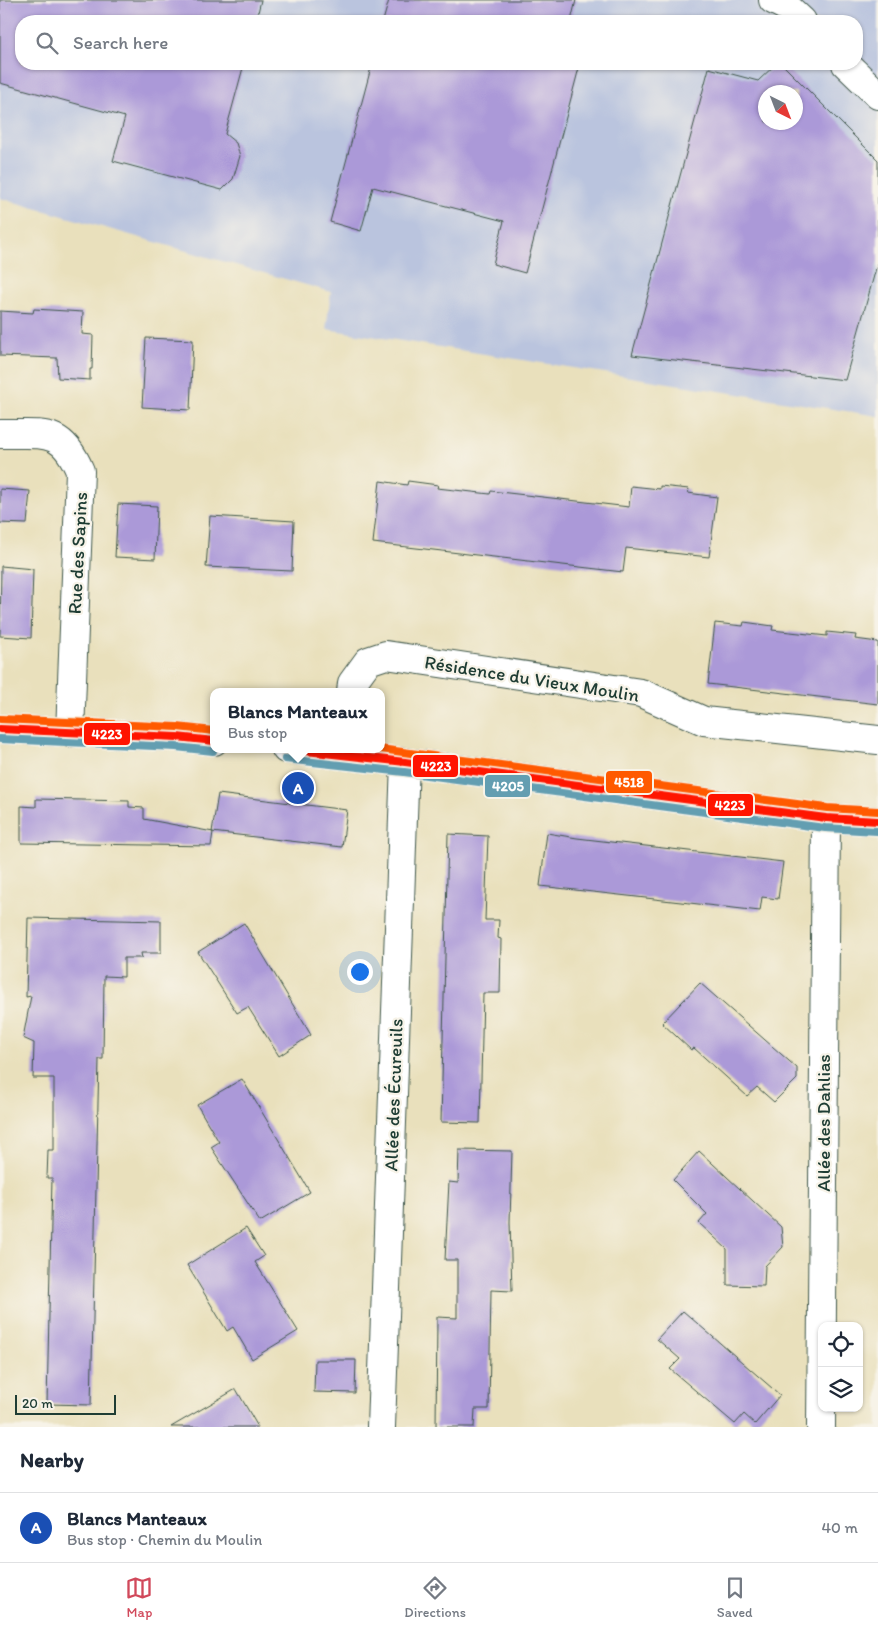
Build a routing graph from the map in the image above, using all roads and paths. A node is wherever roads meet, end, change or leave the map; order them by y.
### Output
1 (773, 0) edge
2 (796, 15) edge
3 (852, 70) edge
4 (878, 95) edge
5 (0, 434) edge
6 (351, 688) edge
7 (0, 729) edge
8 (70, 732) junction
9 (878, 740) edge
10 (210, 741) edge
11 (346, 753) edge
12 (405, 762) junction
13 (826, 818) junction
14 (878, 821) edge
15 (381, 1427) edge
16 (821, 1427) edge

1 - 2 street
3 - 4 street
5 - 8 street, Rue des Sapins
6 - 9 street, Résidence du Vieux Moulin
7 - 8 street
8 - 10 street
11 - 12 street
12 - 13 street
12 - 15 street, Allée des Écureuils
13 - 14 street
13 - 16 street, Allée des Dahlias

